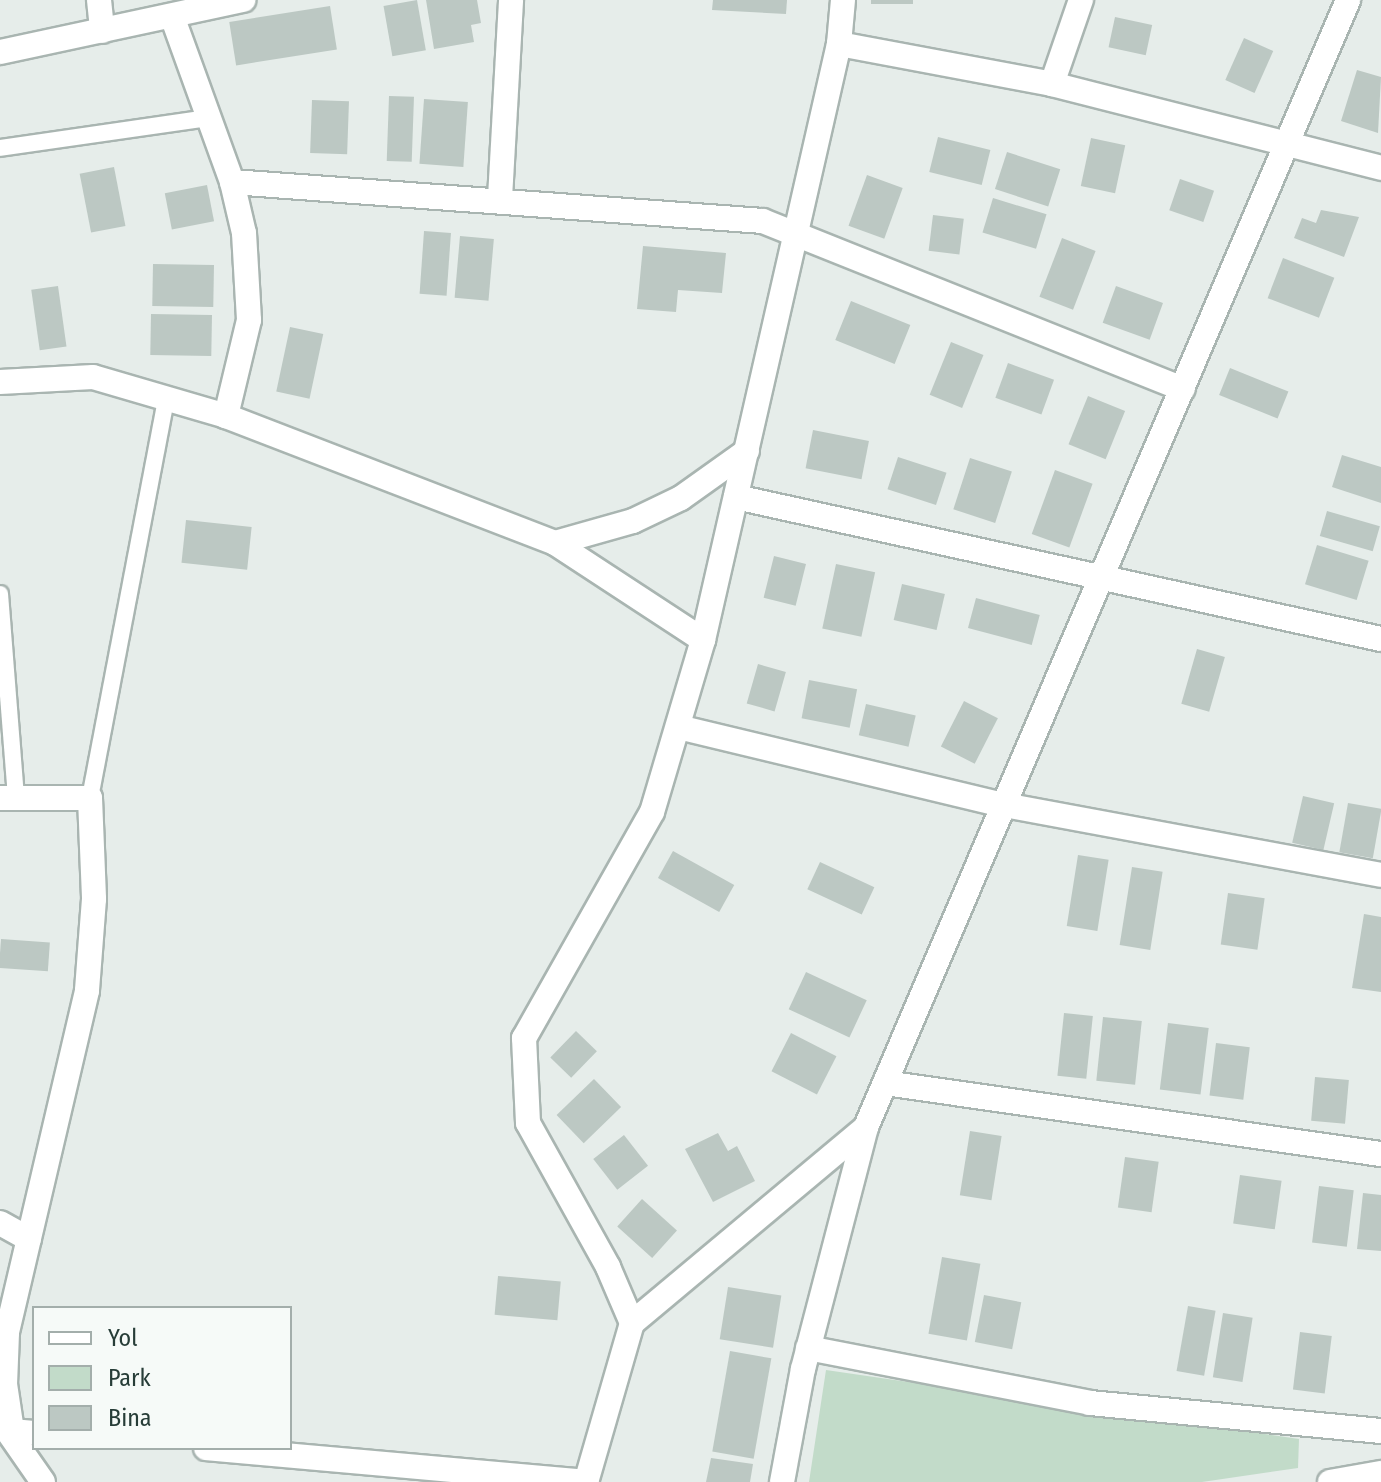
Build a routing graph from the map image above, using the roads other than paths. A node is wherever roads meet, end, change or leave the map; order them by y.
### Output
1 (99, 0) edge
2 (243, 0) edge
3 (511, 0) edge
4 (843, 0) edge
5 (1081, 0) edge
6 (1348, 0) edge
7 (172, 16) junction
8 (102, 31) junction
9 (839, 44) junction
10 (0, 52) edge
11 (1052, 84) junction
12 (209, 118) junction
13 (1289, 143) junction
14 (0, 148) edge
15 (1381, 168) edge
16 (232, 182) junction
17 (500, 198) junction
18 (797, 233) junction
19 (0, 382) edge
20 (1183, 389) junction
21 (167, 395) junction
22 (226, 416) junction
23 (747, 451) junction
24 (736, 497) junction
25 (555, 543) junction
26 (1103, 575) junction
27 (0, 594) edge
28 (1381, 639) edge
29 (703, 640) junction
30 (678, 727) junction
31 (8, 798) edge
32 (90, 798) junction
33 (1004, 805) junction
34 (1381, 875) edge
35 (885, 1083) junction
36 (866, 1127) junction
37 (1381, 1154) edge
38 (0, 1223) edge
39 (29, 1239) junction
40 (632, 1323) junction
41 (808, 1348) junction
42 (15, 1429) edge
43 (1381, 1431) edge
44 (228, 1450) edge
45 (1381, 1473) edge
46 (43, 1482) edge
47 (586, 1482) edge
48 (782, 1482) edge
49 (1330, 1482) edge

1 - 8 street
2 - 7 street
3 - 17 street
4 - 9 street
5 - 11 street
6 - 13 street
7 - 8 street
7 - 12 street
8 - 10 street
9 - 11 street
9 - 18 street
11 - 13 street
12 - 14 lane
12 - 16 street
13 - 15 street
13 - 20 street
16 - 17 street
16 - 22 street
17 - 18 street
18 - 20 street
18 - 23 street
19 - 21 street
20 - 26 street
21 - 22 street
21 - 32 lane
22 - 25 street
23 - 24 street
23 - 25 street
24 - 26 street
24 - 29 street
25 - 29 street
26 - 28 street
26 - 33 street
27 - 31 lane
29 - 30 street
30 - 33 street
30 - 40 street
31 - 32 street
32 - 39 street
33 - 34 street
33 - 35 street
35 - 36 street
35 - 37 street
36 - 40 street
36 - 41 street
38 - 39 street
39 - 42 street
40 - 47 street
41 - 43 street
41 - 48 street
42 - 46 street
44 - 47 street
45 - 49 street

